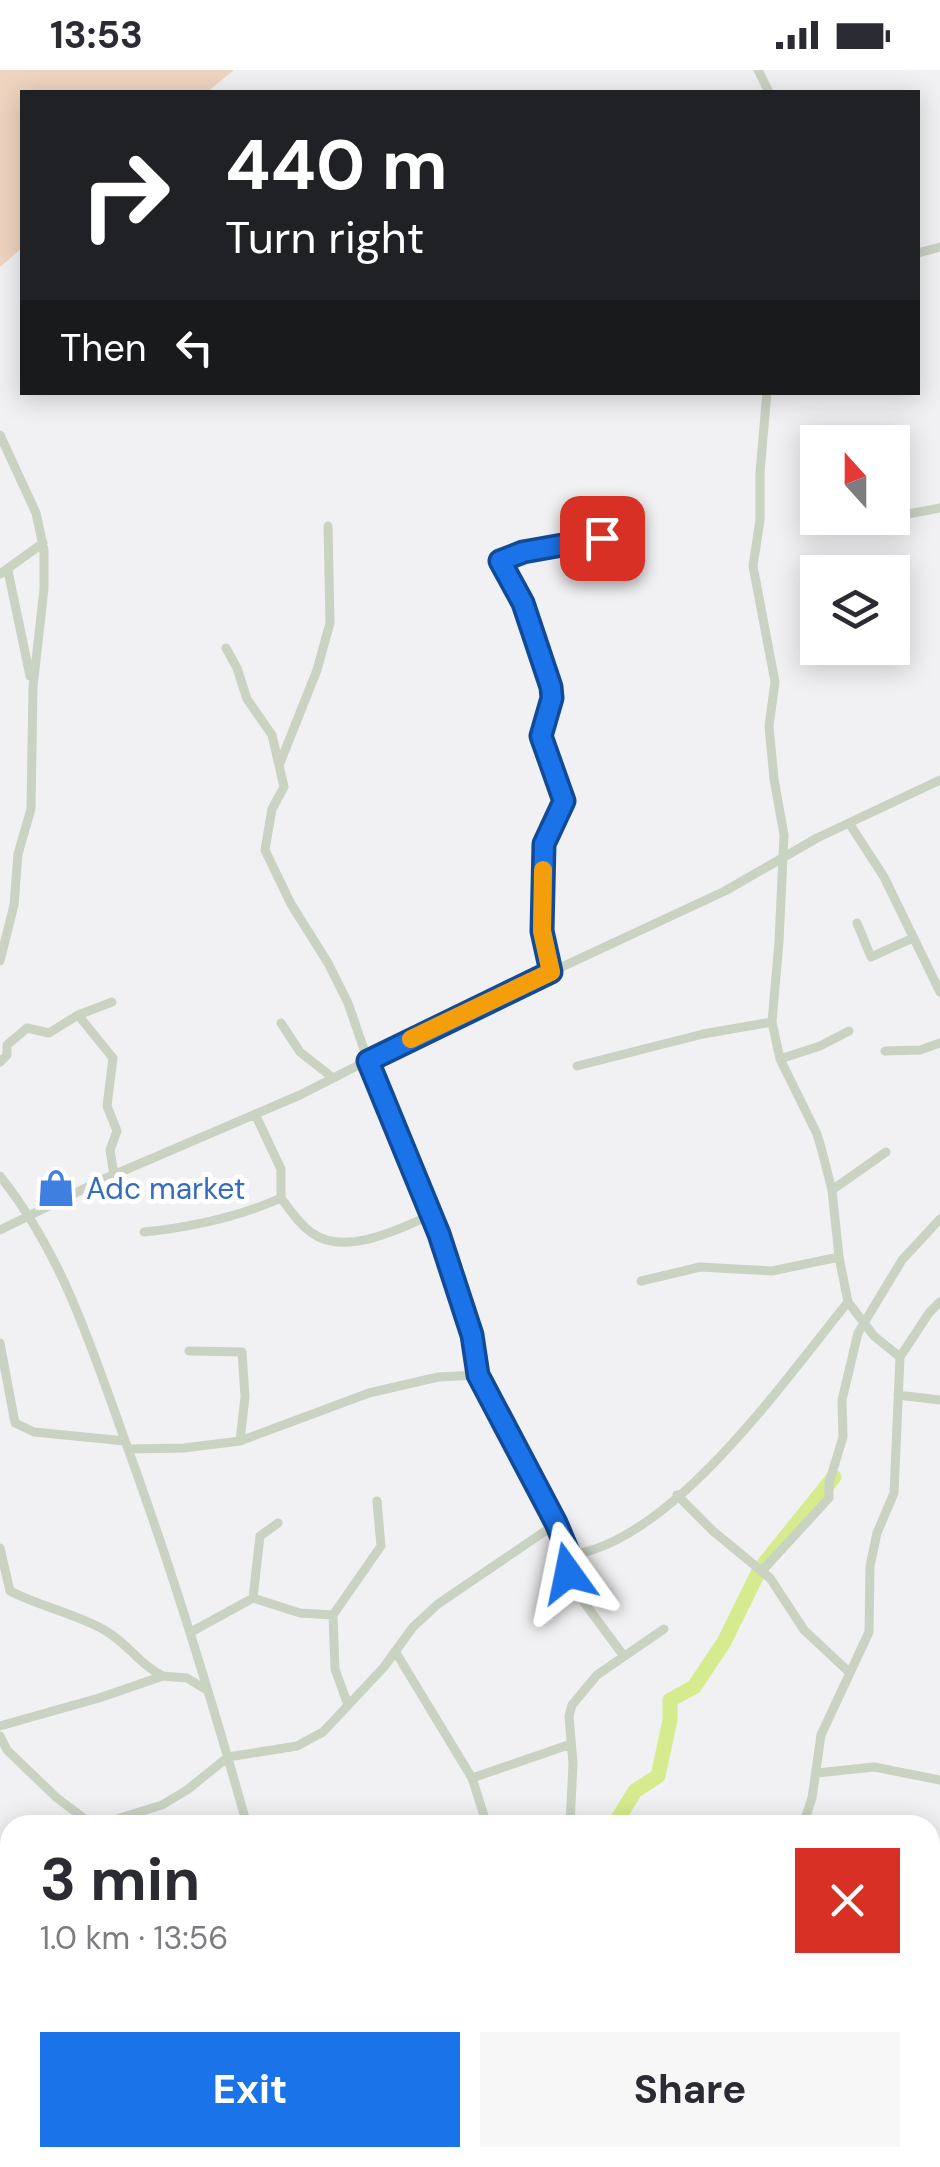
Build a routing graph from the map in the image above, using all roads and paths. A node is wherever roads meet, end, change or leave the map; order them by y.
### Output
1 (766, 395) edge
2 (0, 435) edge
3 (940, 508) edge
4 (910, 514) edge
5 (328, 526) dead end
6 (602, 538) dead end
7 (42, 543) junction
8 (4, 572) edge
9 (226, 648) dead end
10 (33, 687) junction
11 (280, 766) junction
12 (940, 780) edge
13 (849, 823) junction
14 (781, 858) junction
15 (857, 923) dead end
16 (913, 938) junction
17 (0, 960) edge
18 (551, 972) junction
19 (940, 992) edge
20 (112, 1002) dead end
21 (78, 1015) junction
22 (772, 1022) junction
23 (281, 1023) dead end
24 (849, 1031) dead end
25 (940, 1043) edge
26 (885, 1052) dead end
27 (780, 1060) junction
28 (368, 1061) junction
29 (0, 1062) edge
30 (577, 1066) dead end
31 (333, 1078) junction
32 (255, 1114) junction
33 (886, 1152) dead end
34 (114, 1175) junction
35 (0, 1176) edge
36 (832, 1190) junction
37 (280, 1198) junction
38 (432, 1215) junction
39 (27, 1216) junction
40 (940, 1219) edge
41 (0, 1230) edge
42 (144, 1232) dead end
43 (838, 1257) junction
44 (642, 1281) dead end
45 (848, 1302) junction
46 (940, 1302) edge
47 (864, 1322) junction
48 (0, 1343) edge
49 (189, 1351) dead end
50 (900, 1357) junction
51 (478, 1375) junction
52 (898, 1395) junction
53 (940, 1400) edge
54 (240, 1441) junction
55 (127, 1445) junction
56 (677, 1496) junction
57 (377, 1501) dead end
58 (278, 1523) dead end
59 (556, 1523) junction
60 (0, 1548) edge
61 (569, 1554) junction
62 (762, 1571) junction
63 (5, 1593) edge
64 (254, 1598) junction
65 (332, 1616) junction
66 (664, 1628) dead end
67 (191, 1632) junction
68 (395, 1651) junction
69 (623, 1655) junction
70 (850, 1674) junction
71 (163, 1676) junction
72 (205, 1689) junction
73 (348, 1705) junction
74 (0, 1726) edge
75 (0, 1736) edge
76 (572, 1744) junction
77 (228, 1757) junction
78 (817, 1773) junction
79 (472, 1778) junction
80 (940, 1780) edge
81 (80, 1815) edge
82 (132, 1815) edge
83 (244, 1815) edge
84 (483, 1815) edge
85 (570, 1815) edge
86 (806, 1815) edge

1 - 14 street
2 - 7 street
3 - 4 street
5 - 11 street
6 - 18 street
7 - 8 street
7 - 10 street
8 - 10 street
9 - 11 street
10 - 17 street
11 - 28 street
12 - 13 street
13 - 14 street
13 - 16 street
14 - 18 street
14 - 22 street
15 - 16 street
16 - 19 street
18 - 28 street
20 - 21 street
21 - 29 street
21 - 34 street
22 - 27 street
22 - 30 street
23 - 31 street
24 - 27 street
25 - 26 street
27 - 36 street
28 - 31 street
28 - 38 street
31 - 32 street
32 - 34 street
32 - 37 street
33 - 36 street
34 - 39 street
35 - 39 street
36 - 43 street
37 - 38 street
37 - 42 street
38 - 51 street
39 - 41 street
39 - 55 street
40 - 47 street
43 - 44 street
43 - 45 street
45 - 47 street
45 - 56 street
46 - 50 street
47 - 50 street
47 - 62 street
48 - 55 street
49 - 54 street
50 - 52 street
51 - 54 street
51 - 59 street
52 - 53 street
52 - 70 street
54 - 55 street
55 - 67 street
56 - 61 street
56 - 62 street
57 - 65 street
58 - 64 street
59 - 61 street
59 - 68 street
60 - 63 street
61 - 69 street
62 - 70 street
63 - 71 street
64 - 65 street
64 - 67 street
65 - 73 street
66 - 69 street
67 - 72 street
68 - 73 street
68 - 79 street
69 - 76 street
70 - 78 street
71 - 72 street
71 - 74 street
72 - 77 street
73 - 77 street
75 - 81 street
76 - 79 street
76 - 85 street
77 - 82 street
77 - 83 street
78 - 80 street
78 - 86 street
79 - 84 street

